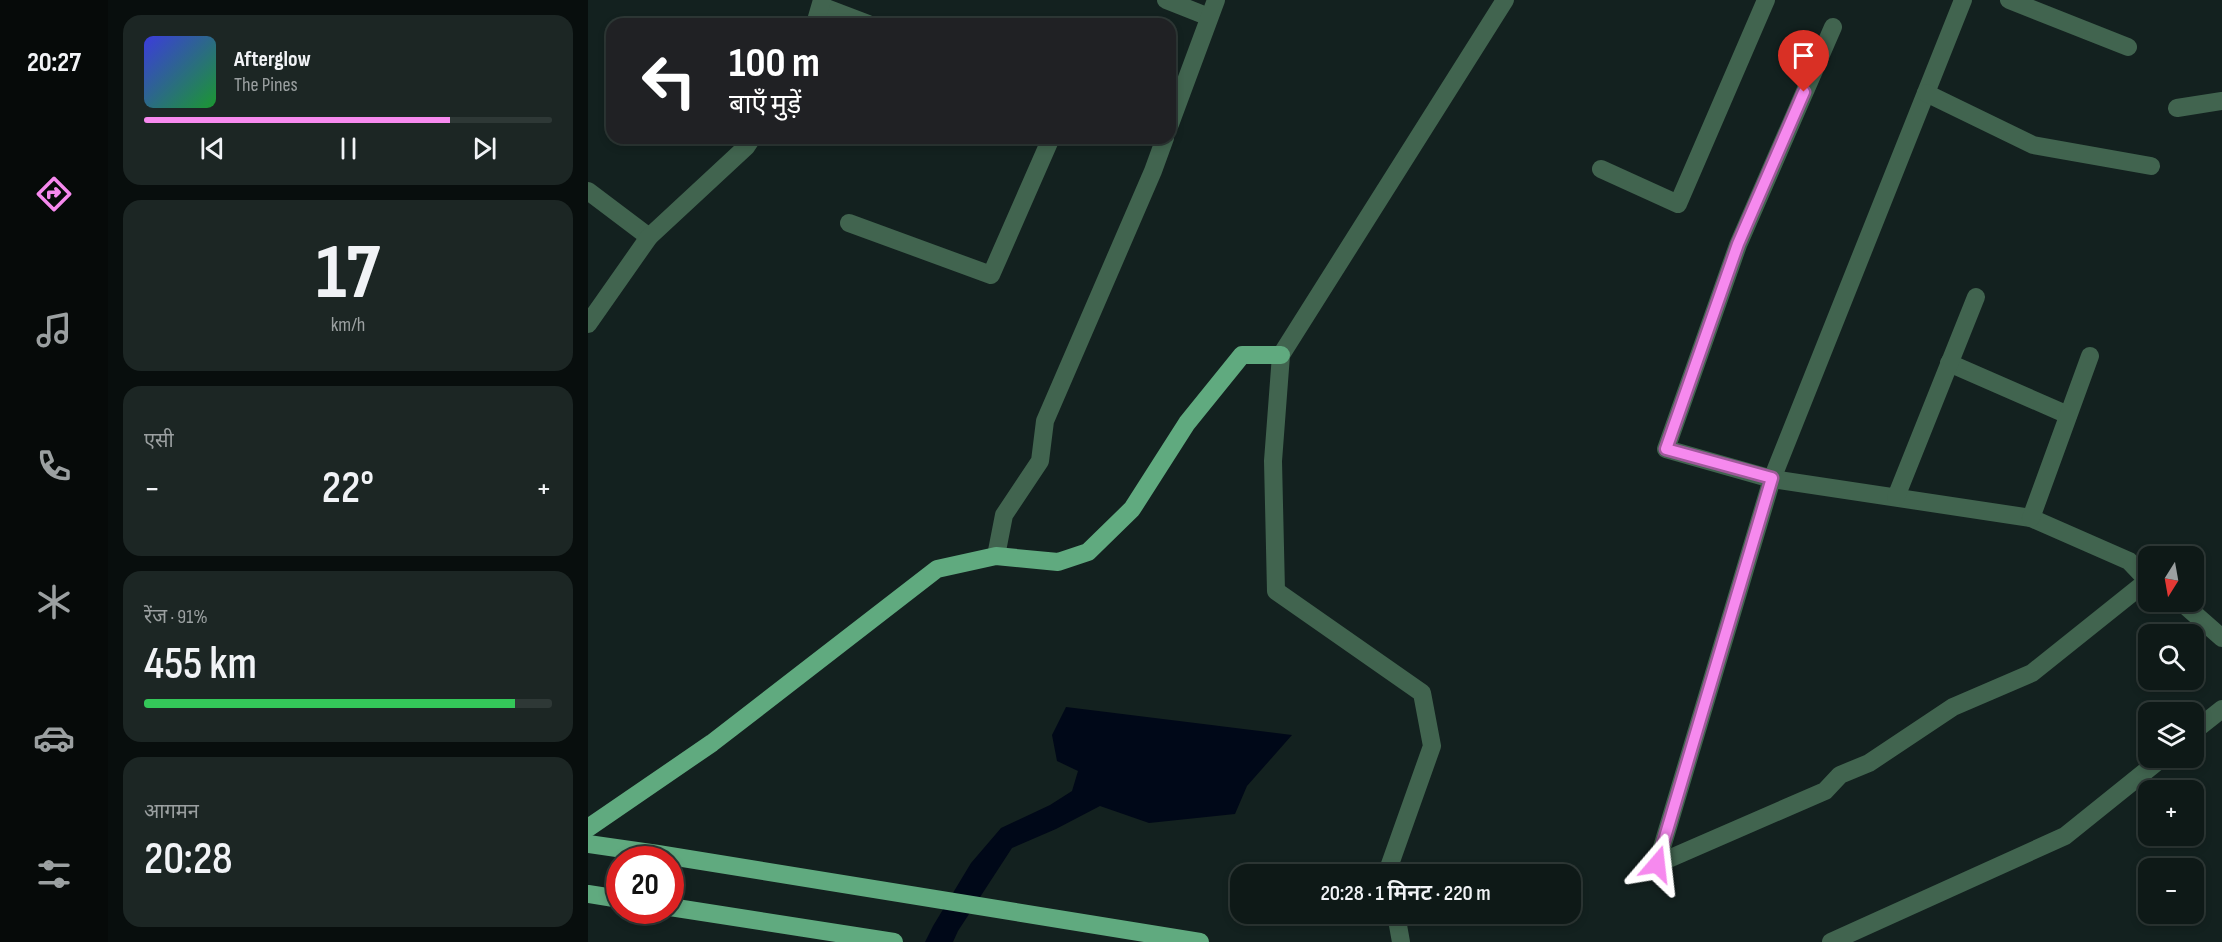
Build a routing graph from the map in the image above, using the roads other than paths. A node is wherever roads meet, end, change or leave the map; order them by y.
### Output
1 (1166, 0) edge
2 (1216, 0) edge
3 (1505, 0) edge
4 (1766, 0) edge
5 (1963, 0) edge
6 (2009, 0) edge
7 (822, 3) edge
8 (2032, 4) edge
9 (1209, 17) junction
10 (817, 18) edge
11 (855, 18) edge
12 (1833, 27) dead end
13 (2128, 47) dead end
14 (1926, 93) junction
15 (2222, 101) edge
16 (1176, 108) edge
17 (2177, 108) dead end
18 (748, 144) edge
19 (1048, 144) edge
20 (1163, 144) edge
21 (2151, 166) dead end
22 (1601, 169) dead end
23 (588, 191) edge
24 (849, 223) dead end
25 (649, 237) junction
26 (1976, 297) dead end
27 (588, 324) edge
28 (1281, 355) junction
29 (2090, 356) dead end
30 (1950, 363) junction
31 (2068, 415) junction
32 (1772, 478) junction
33 (1896, 497) junction
34 (2031, 518) junction
35 (996, 556) junction
36 (2138, 571) edge
37 (2138, 589) edge
38 (2192, 612) edge
39 (2222, 638) edge
40 (2222, 709) edge
41 (2204, 723) edge
42 (2150, 768) edge
43 (588, 828) edge
44 (588, 844) edge
45 (1390, 864) edge
46 (588, 894) edge
47 (606, 897) edge
48 (684, 909) edge
49 (1398, 924) edge
50 (894, 942) edge
51 (1200, 942) edge
52 (1401, 942) edge
53 (1831, 942) edge

1 - 9 street
2 - 9 street
3 - 28 street
4 - 22 street
5 - 14 street
6 - 8 street
7 - 10 street
7 - 11 street
8 - 13 street
9 - 16 street
12 - 32 street
14 - 21 street
14 - 32 street
15 - 17 street
18 - 25 street
19 - 24 street
20 - 35 street
23 - 25 street
25 - 27 street
26 - 30 street
28 - 35 main road
28 - 45 street
29 - 31 street
30 - 31 street
30 - 33 street
31 - 34 street
32 - 33 street
32 - 37 street
33 - 34 street
34 - 36 street
35 - 43 main road
38 - 39 street
40 - 41 street
42 - 53 street
44 - 51 main road
46 - 47 main road
48 - 50 main road
49 - 52 street

